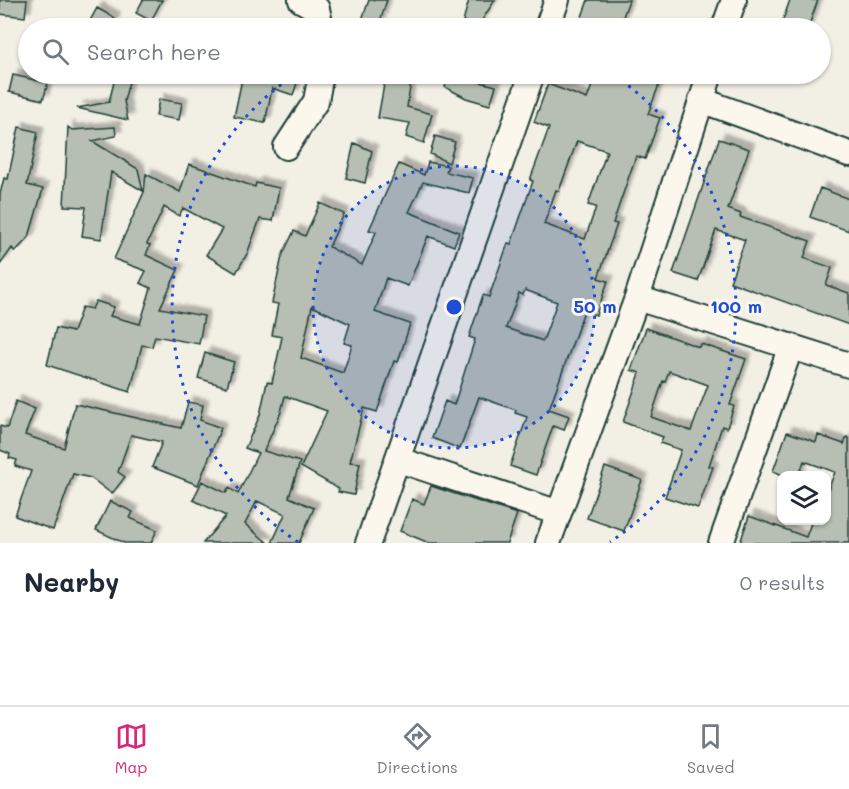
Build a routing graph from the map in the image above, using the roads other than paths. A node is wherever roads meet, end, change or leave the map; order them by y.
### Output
1 (301, 0) edge
2 (557, 0) edge
3 (734, 0) edge
4 (319, 18) edge
5 (551, 18) edge
6 (728, 18) edge
7 (319, 84) edge
8 (529, 84) edge
9 (707, 84) edge
10 (701, 100) junction
11 (286, 147) dead end
12 (849, 154) edge
13 (638, 298) junction
14 (791, 346) junction
15 (849, 365) edge
16 (399, 460) junction
17 (559, 513) junction
18 (368, 543) edge
19 (548, 543) edge
20 (721, 543) edge

1 - 4 street
2 - 5 street
3 - 6 street
7 - 11 street
8 - 16 street
9 - 10 street
10 - 12 street
10 - 13 street
13 - 14 street
13 - 17 street
14 - 15 street
14 - 20 street
16 - 17 street
16 - 18 street
17 - 19 street

